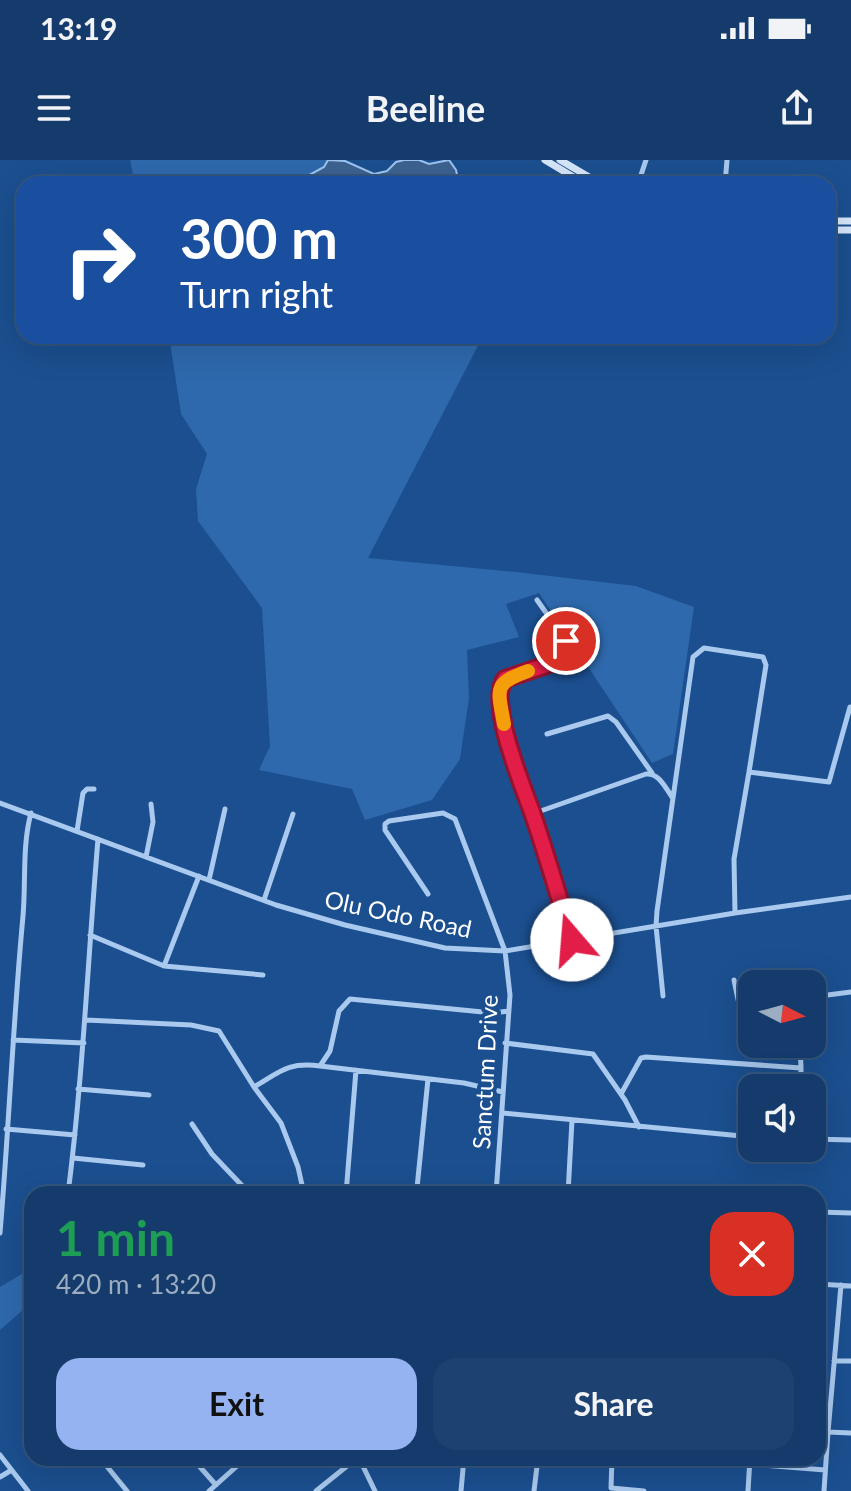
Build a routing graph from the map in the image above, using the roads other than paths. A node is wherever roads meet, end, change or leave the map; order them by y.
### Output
1 (545, 160) edge
2 (560, 160) edge
3 (572, 176) edge
4 (587, 176) edge
5 (537, 600) dead end
6 (850, 707) edge
7 (547, 734) dead end
8 (749, 772) junction
9 (652, 773) junction
10 (94, 789) dead end
11 (672, 797) junction
12 (0, 803) edge
13 (151, 804) dead end
14 (225, 809) dead end
15 (31, 813) junction
16 (293, 814) dead end
17 (532, 814) junction
18 (77, 831) junction
19 (98, 839) junction
20 (146, 857) junction
21 (199, 876) junction
22 (209, 880) junction
23 (428, 894) dead end
24 (851, 897) edge
25 (264, 901) junction
26 (735, 913) junction
27 (656, 926) junction
28 (90, 935) junction
29 (572, 940) junction
30 (505, 951) junction
31 (164, 966) junction
32 (263, 975) dead end
33 (734, 980) dead end
34 (851, 992) edge
35 (826, 995) edge
36 (663, 996) dead end
37 (738, 999) edge
38 (509, 1011) junction
39 (86, 1020) junction
40 (12, 1040) junction
41 (84, 1043) junction
42 (505, 1043) junction
43 (801, 1058) edge
44 (320, 1066) junction
45 (801, 1068) junction
46 (356, 1070) junction
47 (801, 1074) edge
48 (428, 1079) junction
49 (254, 1087) junction
50 (78, 1089) junction
51 (503, 1092) junction
52 (621, 1094) junction
53 (149, 1095) dead end
54 (503, 1113) junction
55 (572, 1120) junction
56 (192, 1124) dead end
57 (639, 1127) junction
58 (6, 1129) junction
59 (75, 1135) junction
60 (738, 1136) edge
61 (3, 1139) edge
62 (826, 1139) edge
63 (851, 1140) edge
64 (73, 1158) junction
65 (143, 1165) dead end
66 (69, 1186) edge
67 (242, 1186) edge
68 (302, 1186) edge
69 (347, 1186) edge
70 (417, 1186) edge
71 (497, 1186) edge
72 (568, 1186) edge
73 (1, 1204) edge
74 (826, 1212) edge
75 (851, 1213) edge
76 (0, 1233) edge
77 (826, 1284) edge
78 (841, 1285) junction
79 (851, 1286) edge
80 (834, 1361) junction
81 (851, 1361) edge
82 (828, 1432) junction
83 (851, 1433) edge
84 (0, 1455) edge
85 (826, 1457) edge
86 (107, 1466) edge
87 (199, 1466) edge
88 (237, 1466) edge
89 (348, 1466) edge
90 (362, 1466) edge
91 (463, 1466) edge
92 (537, 1466) edge
93 (612, 1466) edge
94 (750, 1466) edge
95 (792, 1466) edge
96 (825, 1466) edge
97 (825, 1470) junction
98 (10, 1471) junction
99 (0, 1477) edge
100 (216, 1485) junction
101 (611, 1490) edge
102 (28, 1491) edge
103 (127, 1491) edge
104 (209, 1491) edge
105 (316, 1491) edge
106 (375, 1491) edge
107 (461, 1491) edge
108 (534, 1491) edge
109 (644, 1491) edge
110 (748, 1491) edge
111 (824, 1491) edge

1 - 3 main road
2 - 4 main road
5 - 17 street
6 - 8 street
7 - 9 street
8 - 11 street
8 - 26 street
9 - 11 street
9 - 17 street
10 - 18 street
11 - 27 street
12 - 15 street, Olu Odo Road
13 - 20 street
14 - 22 street
15 - 18 street, Olu Odo Road
15 - 40 street
16 - 25 street
17 - 29 street
18 - 19 street, Olu Odo Road
19 - 20 street, Olu Odo Road
19 - 28 street
20 - 21 street, Olu Odo Road
21 - 22 street, Olu Odo Road
21 - 31 street
22 - 25 street, Olu Odo Road
23 - 30 street, Sanctum Drive
24 - 26 street, Olu Odo Road
25 - 30 street, Olu Odo Road
26 - 27 street, Olu Odo Road
27 - 29 street, Olu Odo Road
27 - 36 street
28 - 31 street
28 - 39 street
29 - 30 street, Olu Odo Road
30 - 38 street, Sanctum Drive
31 - 32 street
33 - 37 street
34 - 35 street
38 - 42 street, Sanctum Drive
38 - 44 street
39 - 41 street
39 - 49 street
40 - 41 street
40 - 58 street
41 - 50 street
42 - 51 street, Sanctum Drive
42 - 52 street
43 - 45 street
44 - 46 street
44 - 49 street
45 - 47 street
45 - 52 street
46 - 48 street
46 - 69 street
48 - 51 street
48 - 70 street
49 - 68 street
50 - 53 street
50 - 59 street
51 - 54 street, Sanctum Drive
52 - 57 street
54 - 55 street
54 - 71 street, Sanctum Drive
55 - 57 street
55 - 72 street
56 - 67 street
57 - 60 street
58 - 59 street
58 - 61 street
59 - 64 street
61 - 73 street
62 - 63 street
64 - 65 street
64 - 66 street
73 - 76 street
74 - 75 street
77 - 78 street
78 - 79 street
78 - 80 street
80 - 81 street
80 - 82 street
82 - 83 street
82 - 85 street
84 - 98 street
86 - 103 street
87 - 100 street
88 - 100 street
89 - 105 street
90 - 106 street
91 - 107 street
92 - 108 street
93 - 101 street
94 - 110 street
95 - 97 street
96 - 97 street
97 - 111 street
98 - 99 street
98 - 102 street
100 - 104 street
101 - 109 street

